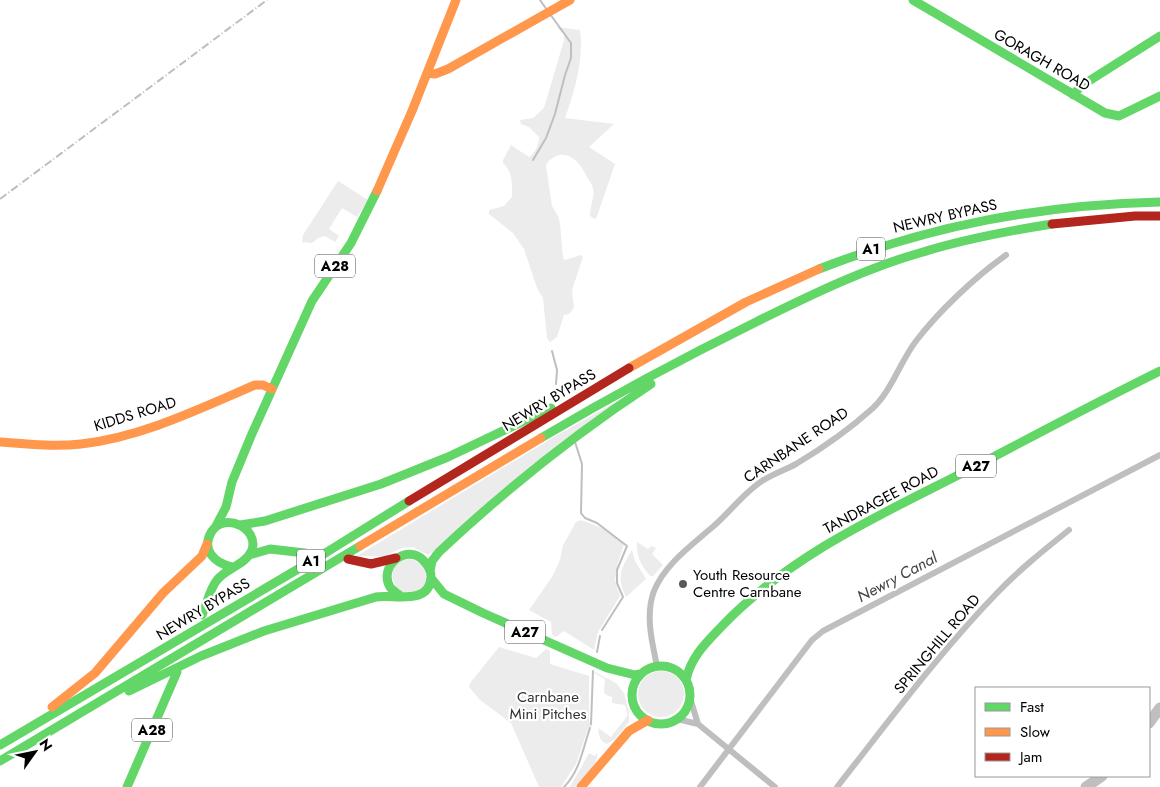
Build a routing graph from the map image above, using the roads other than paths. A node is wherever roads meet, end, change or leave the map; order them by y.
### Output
1 (456, 0) edge
2 (570, 0) edge
3 (914, 0) edge
4 (1160, 36) edge
5 (427, 73) junction
6 (1073, 94) junction
7 (1160, 96) edge
8 (1160, 202) edge
9 (1160, 216) edge
10 (992, 254) dead end
11 (1006, 255) dead end
12 (998, 261) junction
13 (718, 340) junction
14 (1160, 371) edge
15 (609, 380) junction
16 (272, 389) junction
17 (0, 442) edge
18 (228, 499) junction
19 (237, 524) junction
20 (216, 526) junction
21 (1069, 530) dead end
22 (249, 534) junction
23 (207, 544) junction
24 (270, 549) junction
25 (305, 553) dead end
26 (250, 555) junction
27 (212, 558) junction
28 (396, 558) junction
29 (348, 559) dead end
30 (371, 564) junction
31 (232, 566) junction
32 (430, 575) junction
33 (217, 580) junction
34 (388, 583) junction
35 (421, 594) junction
36 (444, 594) junction
37 (402, 597) junction
38 (202, 615) dead end
39 (692, 658) junction
40 (661, 666) junction
41 (607, 668) junction
42 (177, 672) dead end
43 (640, 674) junction
44 (686, 680) junction
45 (632, 697) junction
46 (690, 698) junction
47 (637, 711) junction
48 (76, 716) junction
49 (677, 719) junction
50 (648, 720) junction
51 (698, 724) junction
52 (629, 731) junction
53 (11, 739) junction
54 (0, 746) edge
55 (0, 761) edge
56 (127, 787) edge
57 (580, 787) edge
58 (775, 787) edge
59 (837, 787) edge

1 - 5 main road, A28
2 - 5 main road
3 - 6 main road, GORAGH ROAD
4 - 6 main road
5 - 16 main road, A28
6 - 7 main road, GORAGH ROAD
8 - 15 main road, NEWRY BYPASS / A1
9 - 13 main road, NEWRY BYPASS / A1
10 - 12 street
11 - 12 street, CARNBANE ROAD
12 - 40 street, CARNBANE ROAD
13 - 32 main road
13 - 48 main road, NEWRY BYPASS / A1
14 - 39 main road, TANDRAGEE ROAD / A27
15 - 19 main road
15 - 53 main road, NEWRY BYPASS / A1
16 - 17 main road, KIDDS ROAD
16 - 18 main road, A28
18 - 19 main road
18 - 20 main road, A28
19 - 20 main road
19 - 22 main road
20 - 23 main road, A28
21 - 59 street, SPRINGHILL ROAD
22 - 24 main road
22 - 26 main road
23 - 27 main road
23 - 53 main road
24 - 25 main road
24 - 26 main road
26 - 31 main road
27 - 31 main road
27 - 33 main road
28 - 30 main road, A27
28 - 32 main road, A27
28 - 34 main road
29 - 30 main road, A27
30 - 34 main road
31 - 33 main road
32 - 35 main road
32 - 36 main road, A27
33 - 38 main road
34 - 37 main road
35 - 36 main road, A27
35 - 37 main road, A27
36 - 41 main road, A27
37 - 48 main road
39 - 40 main road, TANDRAGEE ROAD / A27
39 - 44 main road, TANDRAGEE ROAD / A27
40 - 43 main road, A27
40 - 44 main road
41 - 43 main road, A27
41 - 45 main road, A27
42 - 56 main road, A28
43 - 45 main road
44 - 46 main road, A27
45 - 47 main road, A27
46 - 49 main road
46 - 51 street
47 - 50 main road
47 - 52 main road
48 - 55 main road, NEWRY BYPASS / A1
49 - 50 main road
49 - 51 street
50 - 52 main road
51 - 58 street
52 - 57 main road
53 - 54 main road, NEWRY BYPASS / A1

